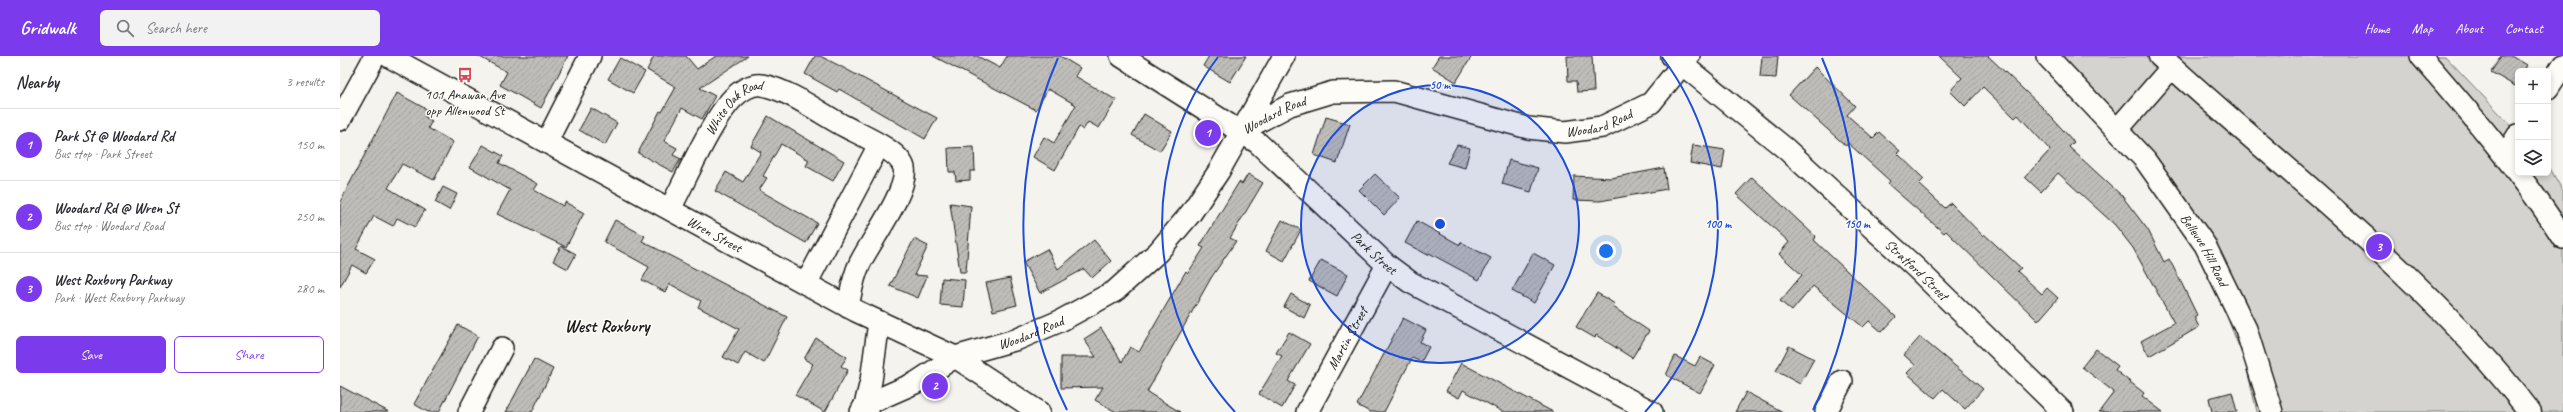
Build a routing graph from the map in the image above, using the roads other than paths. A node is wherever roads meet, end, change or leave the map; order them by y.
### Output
1 (375, 56) edge
2 (388, 56) edge
3 (590, 56) edge
4 (1121, 56) edge
5 (1284, 56) edge
6 (2047, 56) edge
7 (2421, 56) edge
8 (1682, 59) edge
9 (2166, 62) edge
10 (2563, 65) edge
11 (2551, 83) edge
12 (340, 120) edge
13 (2117, 130) junction
14 (1242, 131) junction
15 (2515, 140) edge
16 (547, 141) junction
17 (879, 145) junction
18 (2504, 156) junction
19 (670, 209) junction
20 (2563, 238) edge
21 (1387, 265) junction
22 (806, 284) junction
23 (848, 307) junction
24 (879, 322) junction
25 (502, 348) dead end
26 (955, 357) junction
27 (1842, 381) dead end
28 (865, 410) edge
29 (469, 412) edge
30 (1039, 412) edge
31 (1307, 412) edge
32 (1652, 412) edge
33 (1826, 412) edge
34 (2063, 412) edge
35 (2272, 412) edge
36 (2530, 412) edge

1 - 12 street
2 - 16 street, Wren Street
3 - 16 street
4 - 14 street, Park Street
5 - 14 street
6 - 13 street, Bellevue Hill Road
7 - 18 street
8 - 14 street, Woodard Road
8 - 34 street, Stratford Street
9 - 13 street
9 - 36 main road
10 - 11 street
13 - 35 street, Bellevue Hill Road
14 - 21 street, Park Street
14 - 26 street, Woodard Road
15 - 18 street
16 - 19 street, Wren Street
17 - 19 street, White Oak Road
17 - 22 street
17 - 23 street, White Oak Road
18 - 20 street
19 - 22 street, Wren Street
21 - 31 street, Martin Street
21 - 32 street, Park Street
22 - 23 street, Wren Street
23 - 24 street, Wren Street
24 - 26 street, Wren Street
24 - 28 street
25 - 29 street
26 - 28 street, Woodard Road
26 - 30 street, Wren Street
27 - 33 street

